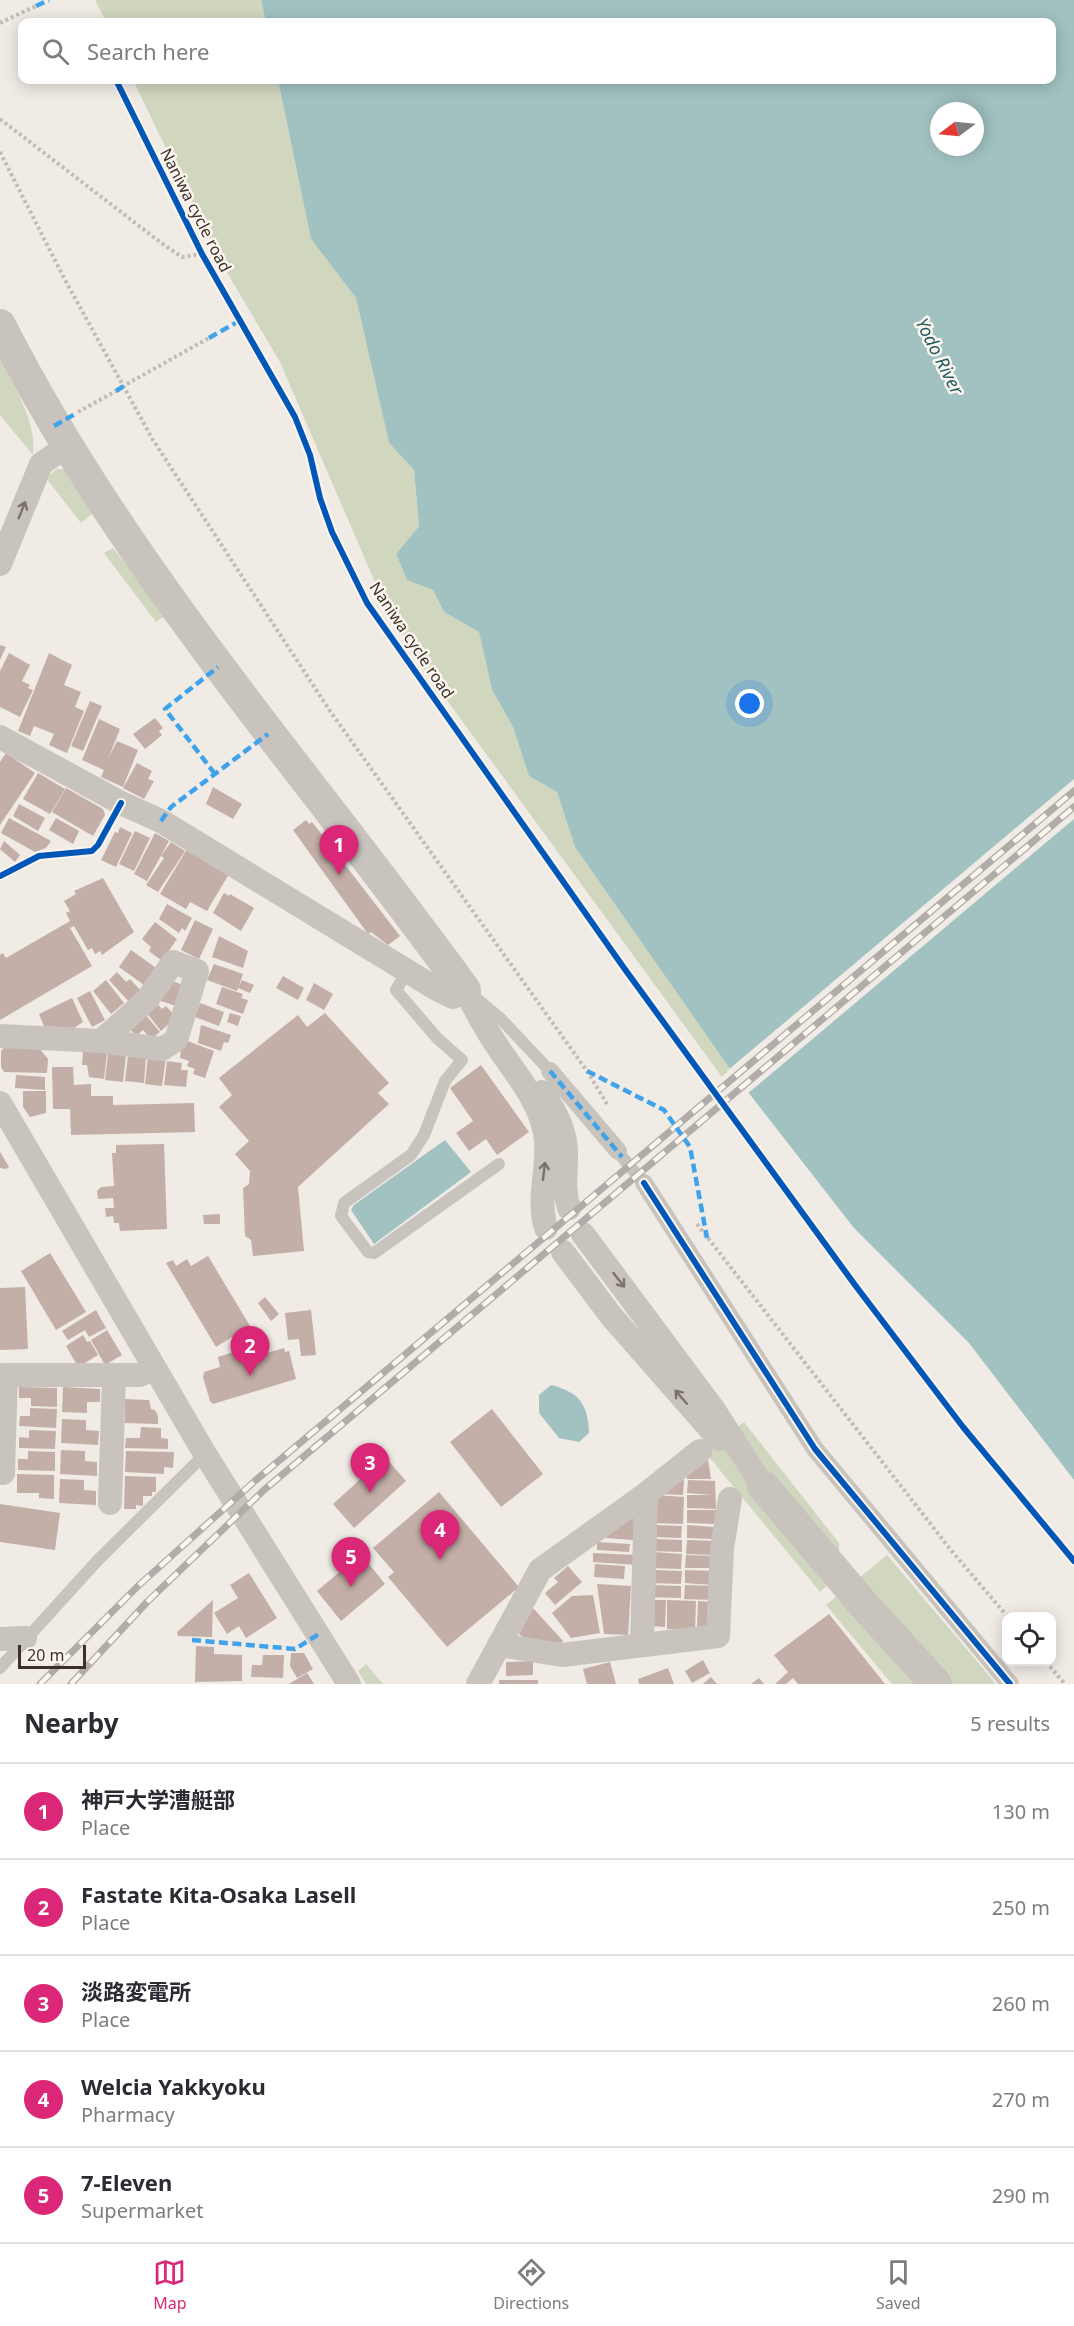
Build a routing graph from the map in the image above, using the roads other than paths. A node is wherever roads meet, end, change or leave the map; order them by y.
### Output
1 (0, 325) edge
2 (67, 446) junction
3 (0, 564) edge
4 (0, 737) edge
5 (407, 972) junction
6 (465, 990) junction
7 (0, 1036) edge
8 (101, 1041) dead end
9 (550, 1071) joint
10 (0, 1103) edge
11 (620, 1154) joint
12 (499, 1164) dead end
13 (644, 1183) joint
14 (570, 1208) dead end
15 (546, 1228) dead end
16 (583, 1234) dead end
17 (562, 1252) dead end
18 (153, 1367) junction
19 (3, 1375) edge
20 (114, 1375) junction
21 (700, 1451) dead end
22 (205, 1454) junction
23 (3, 1473) dead end
24 (763, 1486) junction
25 (646, 1494) junction
26 (730, 1499) dead end
27 (110, 1503) dead end
28 (25, 1638) junction
29 (0, 1639) edge
30 (642, 1644) junction
31 (499, 1645) junction
32 (0, 1668) edge
33 (348, 1674) edge
34 (478, 1684) edge
35 (936, 1684) edge
36 (1010, 1684) edge

1 - 2 street
3 -> 2 street
2 - 6 street
4 - 5 street
5 - 6 street
5 - 12 lane
6 - 9 lane
6 - 14 street
15 -> 6 street
7 - 8 street
9 - 11 street
10 - 18 street
11 - 13 lane
13 - 36 street
16 -> 24 street
24 -> 17 street
18 - 20 street
18 - 22 street
19 - 20 street
19 - 23 street
20 - 27 street
21 - 25 street
22 - 28 lane
22 - 33 street
24 - 35 street
25 - 30 street
25 - 31 street
26 - 30 street
28 - 29 street
28 - 32 lane
30 - 31 street
31 - 34 street

